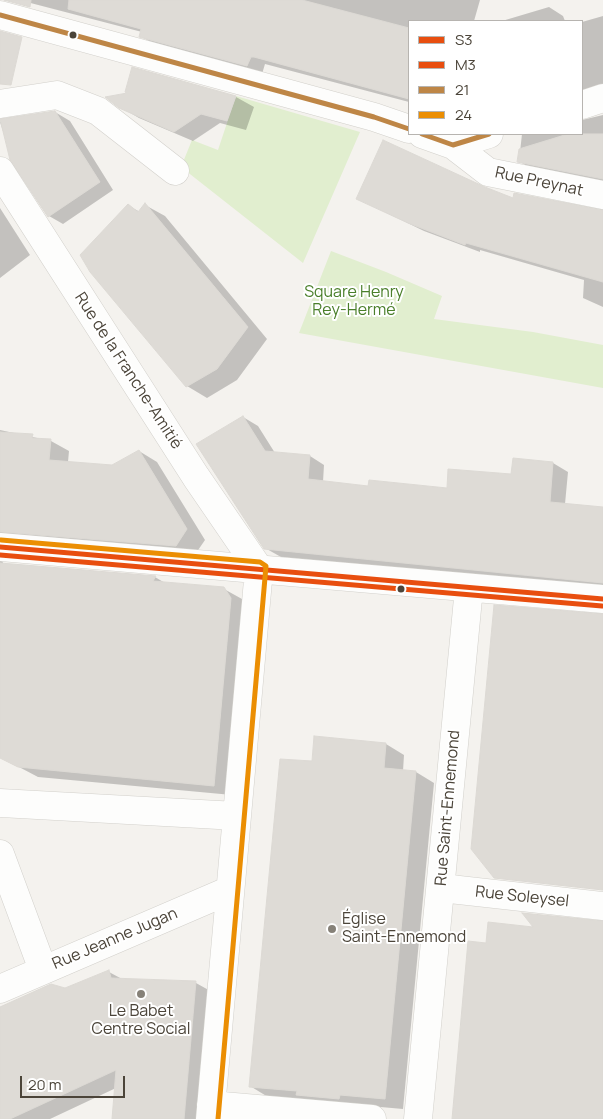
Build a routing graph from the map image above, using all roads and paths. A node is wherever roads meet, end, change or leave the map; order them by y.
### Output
1 (0, 15) edge
2 (603, 98) edge
3 (0, 104) edge
4 (583, 105) edge
5 (408, 129) edge
6 (425, 135) edge
7 (486, 135) edge
8 (453, 145) junction
9 (0, 171) edge
10 (175, 171) dead end
11 (603, 195) edge
12 (0, 547) edge
13 (259, 569) junction
14 (469, 588) junction
15 (603, 599) edge
16 (0, 803) edge
17 (237, 816) junction
18 (0, 854) edge
19 (441, 888) junction
20 (230, 890) junction
21 (603, 906) edge
22 (43, 970) junction
23 (0, 989) edge
24 (210, 1112) edge
25 (372, 1119) edge
26 (418, 1119) edge

1 - 5 street
2 - 4 street
3 - 10 street
6 - 8 street, Rue Preynat
7 - 8 street
8 - 11 street, Rue Preynat
9 - 13 street, Rue de la Franche-Amitié
12 - 13 street
13 - 14 street
13 - 17 street
14 - 15 street
14 - 19 street, Rue Saint-Ennemond
16 - 17 street
17 - 20 street
18 - 22 street
19 - 21 street, Rue Soleysel
19 - 26 street, Rue Saint-Ennemond
20 - 22 street, Rue Jeanne Jugan
20 - 24 street
22 - 23 street, Rue Jeanne Jugan
24 - 25 street

